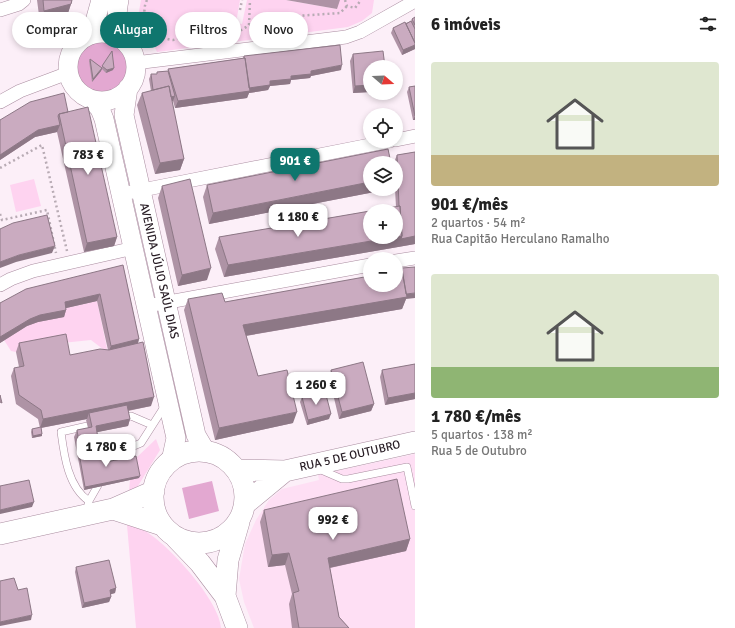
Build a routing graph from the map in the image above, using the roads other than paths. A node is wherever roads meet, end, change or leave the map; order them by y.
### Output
1 (24, 0) edge
2 (101, 0) edge
3 (119, 0) edge
4 (415, 1) edge
5 (399, 4) edge
6 (0, 10) edge
7 (117, 12) edge
8 (92, 28) edge
9 (74, 48) edge
10 (129, 48) edge
11 (135, 63) junction
12 (68, 73) junction
13 (128, 88) junction
14 (92, 100) junction
15 (0, 102) edge
16 (415, 136) edge
17 (403, 139) edge
18 (363, 146) edge
19 (140, 191) junction
20 (122, 194) junction
21 (134, 248) junction
22 (415, 258) edge
23 (403, 260) edge
24 (363, 266) edge
25 (0, 285) edge
26 (166, 302) junction
27 (147, 306) junction
28 (168, 400) junction
29 (115, 420) edge
30 (108, 421) edge
31 (152, 425) junction
32 (415, 442) edge
33 (206, 452) junction
34 (171, 461) junction
35 (309, 465) junction
36 (236, 470) junction
37 (284, 471) junction
38 (154, 491) junction
39 (415, 506) edge
40 (87, 508) junction
41 (113, 508) junction
42 (242, 513) junction
43 (169, 531) junction
44 (0, 534) edge
45 (225, 596) junction
46 (235, 626) edge

1 - 6 street
2 - 8 main road
3 - 7 main road
4 - 5 street
5 - 11 street
9 - 12 main road
10 - 11 main road
11 - 13 main road
12 - 14 main road
12 - 15 street
13 - 14 main road
13 - 19 main road, AVENIDA JÚLIO SAÚL DIAS
14 - 20 main road, AVENIDA JÚLIO SAÚL DIAS
16 - 17 street
18 - 19 street
19 - 20 street
19 - 26 main road, AVENIDA JÚLIO SAÚL DIAS
20 - 21 main road, AVENIDA JÚLIO SAÚL DIAS
21 - 25 street
21 - 27 main road, AVENIDA JÚLIO SAÚL DIAS
22 - 23 street
24 - 26 street
26 - 27 street
26 - 33 main road, AVENIDA JÚLIO SAÚL DIAS
27 - 28 main road, AVENIDA JÚLIO SAÚL DIAS
28 - 31 lane
28 - 34 main road, AVENIDA JÚLIO SAÚL DIAS
29 - 31 lane
30 - 40 lane
31 - 40 lane
32 - 35 main road, RUA 5 DE OUTUBRO
33 - 34 main road
33 - 36 main road
34 - 38 main road
35 - 37 main road, RUA 5 DE OUTUBRO
35 - 39 lane
36 - 37 main road, RUA 5 DE OUTUBRO
36 - 42 main road
37 - 42 main road, RUA 5 DE OUTUBRO
38 - 41 main road
38 - 43 main road
40 - 41 main road
40 - 44 main road
41 - 43 main road
42 - 43 main road
42 - 45 main road
43 - 45 main road
45 - 46 main road

